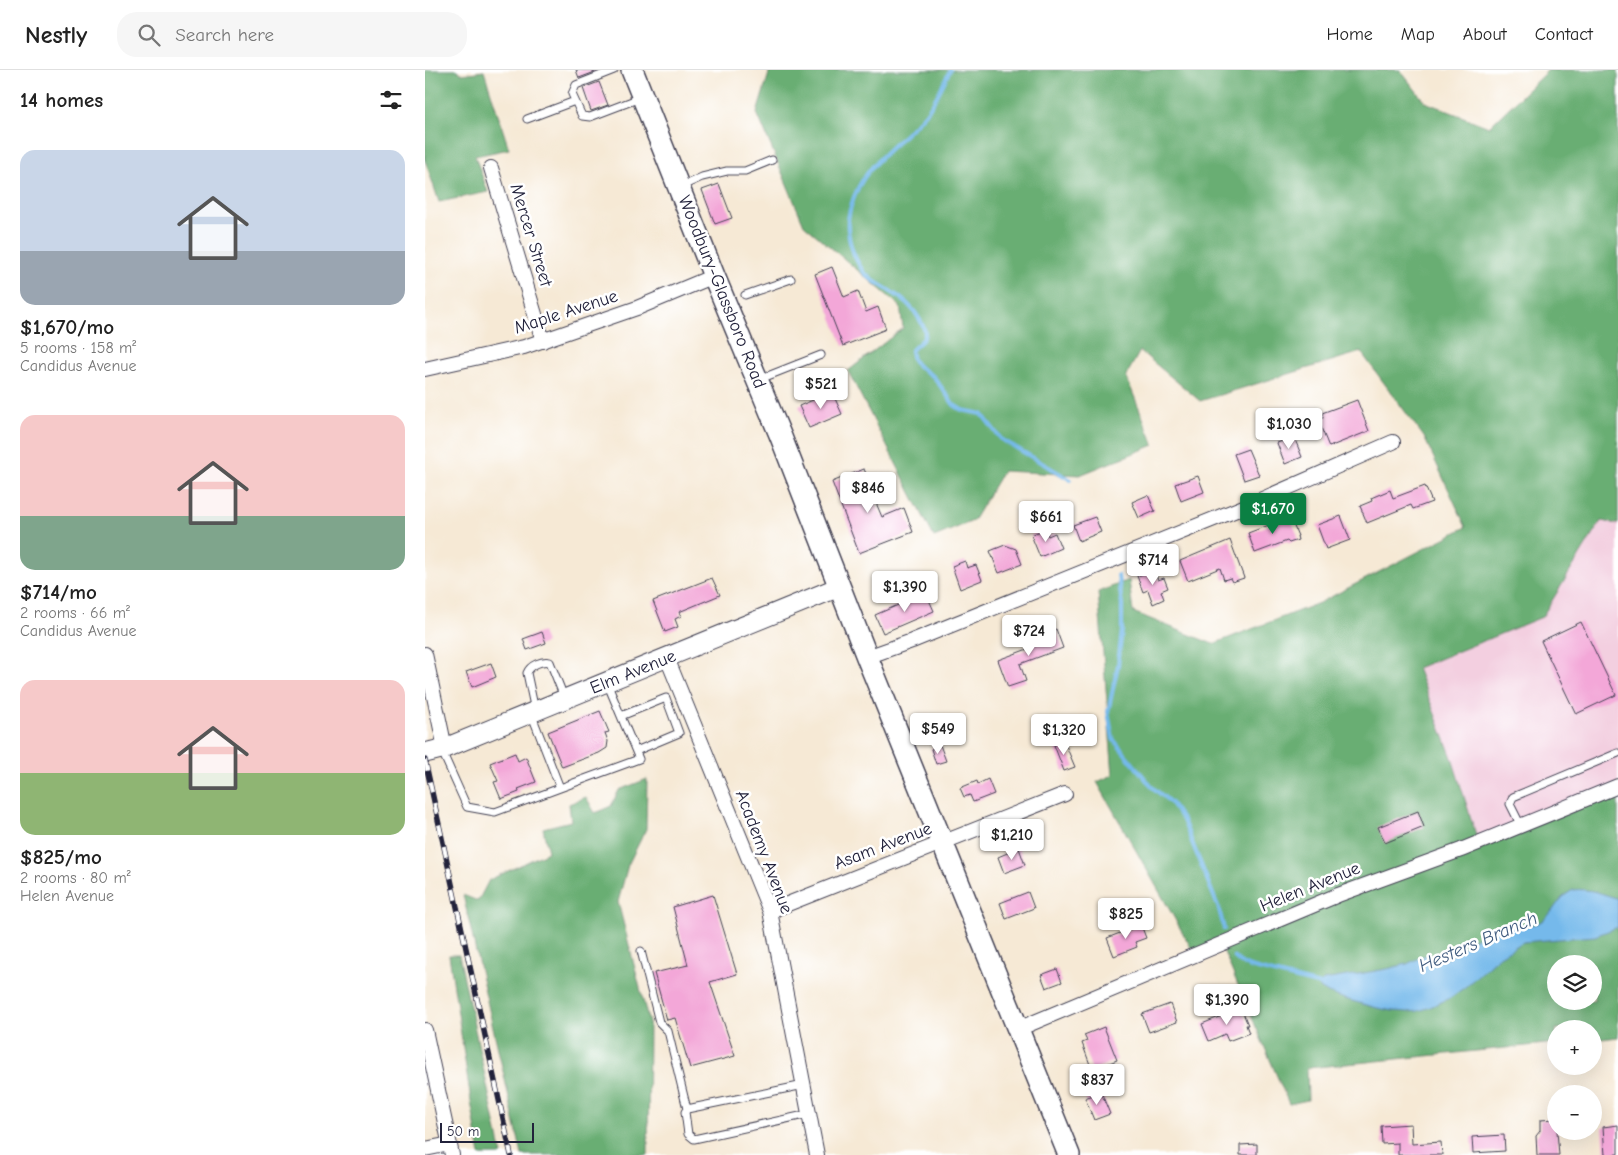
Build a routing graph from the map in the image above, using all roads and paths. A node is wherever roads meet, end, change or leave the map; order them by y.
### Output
1 (614, 70) edge
2 (632, 70) edge
3 (643, 96) junction
4 (575, 101) junction
5 (527, 119) dead end
6 (772, 160) dead end
7 (491, 168) dead end
8 (679, 187) junction
9 (714, 276) junction
10 (791, 279) dead end
11 (745, 295) dead end
12 (543, 341) junction
13 (821, 355) dead end
14 (425, 369) edge
15 (758, 380) junction
16 (1393, 442) dead end
17 (839, 587) junction
18 (425, 654) edge
19 (867, 657) junction
20 (667, 658) junction
21 (607, 682) junction
22 (565, 699) junction
23 (533, 712) junction
24 (621, 716) junction
25 (437, 750) edge
26 (636, 751) junction
27 (1618, 753) edge
28 (1618, 786) edge
29 (560, 788) junction
30 (1065, 794) dead end
31 (1521, 826) junction
32 (943, 843) junction
33 (770, 911) junction
34 (641, 951) dead end
35 (1018, 1029) junction
36 (425, 1030) edge
37 (804, 1085) junction
38 (687, 1109) junction
39 (809, 1114) junction
40 (425, 1149) edge
41 (451, 1149) edge
42 (817, 1155) edge
43 (1069, 1155) edge

1 - 4 lane
2 - 3 main road, Woodbury-Glassboro Road
3 - 4 lane
3 - 8 main road, Woodbury-Glassboro Road
4 - 5 lane
6 - 8 lane
7 - 12 street, Mercer Street
8 - 9 main road, Woodbury-Glassboro Road
9 - 12 street, Maple Avenue
9 - 15 main road, Woodbury-Glassboro Road
10 - 11 lane
12 - 14 street, Maple Avenue
13 - 15 lane
15 - 17 main road, Woodbury-Glassboro Road
16 - 19 street
17 - 19 main road, Woodbury-Glassboro Road
17 - 20 main road, Elm Avenue
18 - 25 street
19 - 32 main road, Woodbury-Glassboro Road
20 - 21 main road, Elm Avenue
20 - 33 street, Academy Avenue
21 - 22 main road, Elm Avenue
21 - 24 lane
22 - 23 main road, Elm Avenue
22 - 23 lane
23 - 25 main road, Elm Avenue
23 - 29 lane
24 - 26 lane
24 - 26 lane
25 - 29 lane
26 - 29 lane
27 - 31 lane
28 - 31 street, Helen Avenue
30 - 32 street, Asam Avenue
31 - 35 street, Helen Avenue
32 - 33 street, Asam Avenue
32 - 35 main road, Woodbury-Glassboro Road
33 - 37 street, Academy Avenue
34 - 38 lane
35 - 43 main road, Woodbury-Glassboro Road
36 - 41 street
37 - 38 lane
37 - 39 street, Academy Avenue
38 - 39 lane
39 - 42 street, Academy Avenue
40 - 41 street

